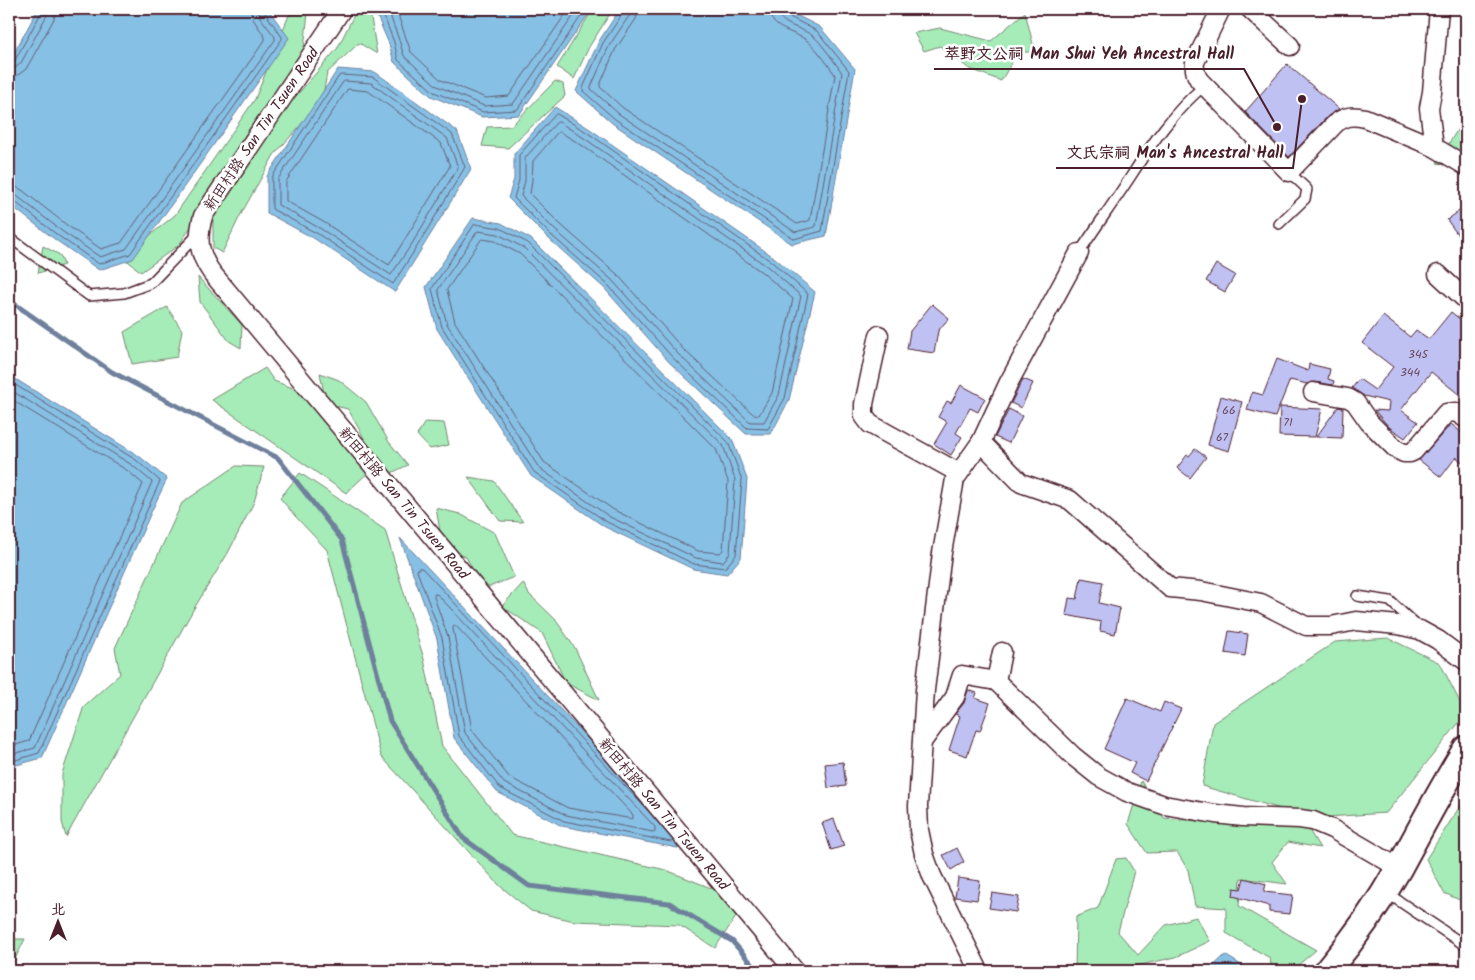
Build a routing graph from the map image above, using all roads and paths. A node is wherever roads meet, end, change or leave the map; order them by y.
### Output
1 (342, 9) edge
2 (1221, 9) edge
3 (1250, 9) edge
4 (1439, 9) edge
5 (1290, 46) dead end
6 (1204, 86) junction
7 (1434, 147) junction
8 (1466, 166) edge
9 (1289, 172) junction
10 (1279, 224) dead end
11 (199, 233) junction
12 (9, 236) edge
13 (1079, 253) joint
14 (1438, 274) dead end
15 (1466, 300) edge
16 (879, 335) dead end
17 (1313, 392) dead end
18 (1466, 419) edge
19 (981, 442) junction
20 (959, 472) junction
21 (1357, 596) dead end
22 (1420, 630) junction
23 (1002, 652) dead end
24 (1466, 661) edge
25 (996, 681) junction
26 (921, 742) junction
27 (1466, 749) edge
28 (1399, 868) junction
29 (1385, 892) junction
30 (1466, 946) edge
31 (795, 971) edge
32 (978, 971) edge
33 (1327, 971) edge

1 - 11 street, 新田村路 San Tin Tsuen Road
2 - 6 street
3 - 5 street
4 - 7 street
6 - 9 street
6 - 13 lane
7 - 8 street
7 - 9 street
9 - 10 lane
11 - 12 lane
11 - 31 street, 新田村路 San Tin Tsuen Road
13 - 19 street
14 - 15 street
16 - 20 street
17 - 18 street
19 - 20 street
19 - 22 street
20 - 26 street
21 - 22 lane
22 - 24 street
23 - 25 street
25 - 26 street
25 - 28 street
26 - 32 street
27 - 28 main road
28 - 29 main road
29 - 30 lane
29 - 33 main road

